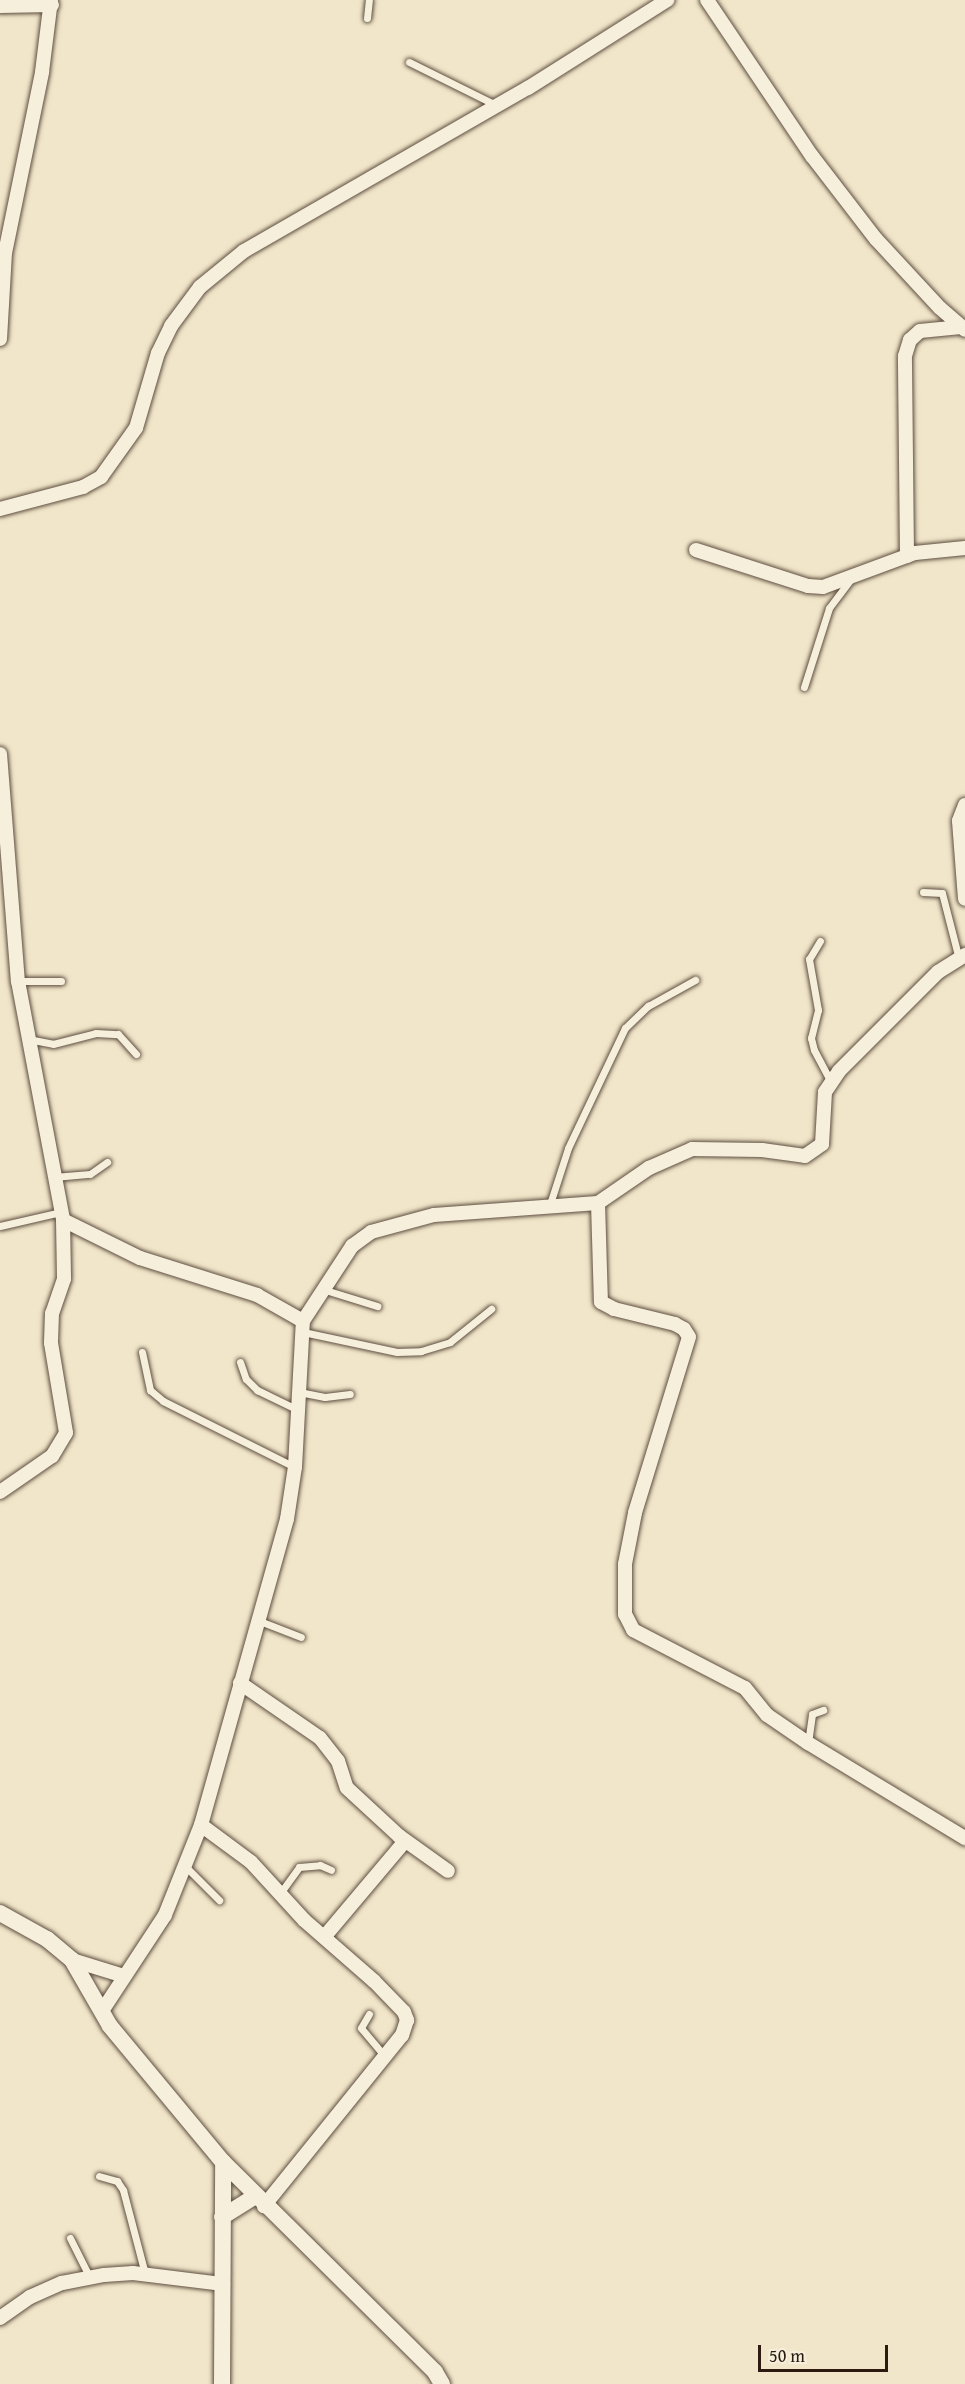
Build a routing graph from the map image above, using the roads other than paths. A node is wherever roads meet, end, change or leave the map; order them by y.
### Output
1 (369, 0) edge
2 (667, 0) edge
3 (707, 0) edge
4 (51, 3) edge
5 (0, 6) edge
6 (367, 18) dead end
7 (409, 62) dead end
8 (496, 105) junction
9 (3, 252) edge
10 (963, 328) edge
11 (0, 339) edge
12 (0, 509) edge
13 (965, 548) edge
14 (696, 550) dead end
15 (906, 556) junction
16 (851, 579) junction
17 (804, 687) dead end
18 (0, 754) edge
19 (965, 805) edge
20 (923, 892) dead end
21 (965, 899) edge
22 (820, 941) dead end
23 (962, 957) edge
24 (695, 980) dead end
25 (18, 981) junction
26 (61, 981) dead end
27 (28, 1038) junction
28 (136, 1054) dead end
29 (831, 1082) junction
30 (107, 1162) dead end
31 (54, 1177) junction
32 (598, 1203) junction
33 (549, 1207) junction
34 (62, 1216) junction
35 (0, 1226) edge
36 (322, 1289) junction
37 (377, 1306) dead end
38 (491, 1310) dead end
39 (303, 1326) junction
40 (142, 1353) dead end
41 (240, 1362) dead end
42 (299, 1392) junction
43 (350, 1394) dead end
44 (298, 1410) junction
45 (295, 1467) junction
46 (1, 1490) edge
47 (257, 1620) junction
48 (301, 1636) dead end
49 (240, 1683) junction
50 (823, 1710) dead end
51 (808, 1743) junction
52 (201, 1825) junction
53 (965, 1838) edge
54 (405, 1841) junction
55 (186, 1867) junction
56 (331, 1870) dead end
57 (448, 1871) dead end
58 (281, 1892) junction
59 (219, 1900) dead end
60 (0, 1913) edge
61 (325, 1936) junction
62 (72, 1960) junction
63 (124, 1976) junction
64 (102, 2012) junction
65 (369, 2014) dead end
66 (385, 2057) junction
67 (223, 2162) junction
68 (99, 2176) dead end
69 (259, 2201) junction
70 (222, 2217) junction
71 (70, 2238) dead end
72 (145, 2274) junction
73 (90, 2278) junction
74 (223, 2284) junction
75 (0, 2318) edge
76 (222, 2384) edge
77 (442, 2384) edge

1 - 6 lane
2 - 8 street
3 - 10 street
4 - 5 street
4 - 9 street
7 - 8 lane
8 - 12 street
9 - 11 street
10 - 15 street
13 - 15 street
14 - 16 street
15 - 16 street
16 - 17 lane
18 - 25 street
19 - 21 street
20 - 23 lane
22 - 29 lane
23 - 29 street
24 - 33 lane
25 - 26 lane
25 - 27 street
27 - 28 lane
27 - 31 street
29 - 32 street
30 - 31 lane
31 - 34 street
32 - 33 street
32 - 51 street
33 - 36 street
34 - 35 lane
34 - 39 street
34 - 46 street
36 - 37 lane
36 - 39 street
38 - 39 lane
39 - 42 street
40 - 45 lane
41 - 44 lane
42 - 43 lane
42 - 44 street
44 - 45 street
45 - 47 street
47 - 48 lane
47 - 49 street
49 - 52 street
49 - 54 street
50 - 51 lane
51 - 53 street
52 - 55 street
52 - 58 street
54 - 57 street
54 - 61 street
55 - 59 lane
55 - 63 street
56 - 58 lane
58 - 61 street
60 - 62 street
61 - 66 street
62 - 63 street
62 - 64 street
63 - 64 street
64 - 67 street
65 - 66 lane
66 - 69 street
67 - 69 street
67 - 70 street
68 - 72 lane
69 - 70 street
69 - 77 street
70 - 74 street
71 - 73 lane
72 - 73 street
72 - 74 street
73 - 75 street
74 - 76 street

